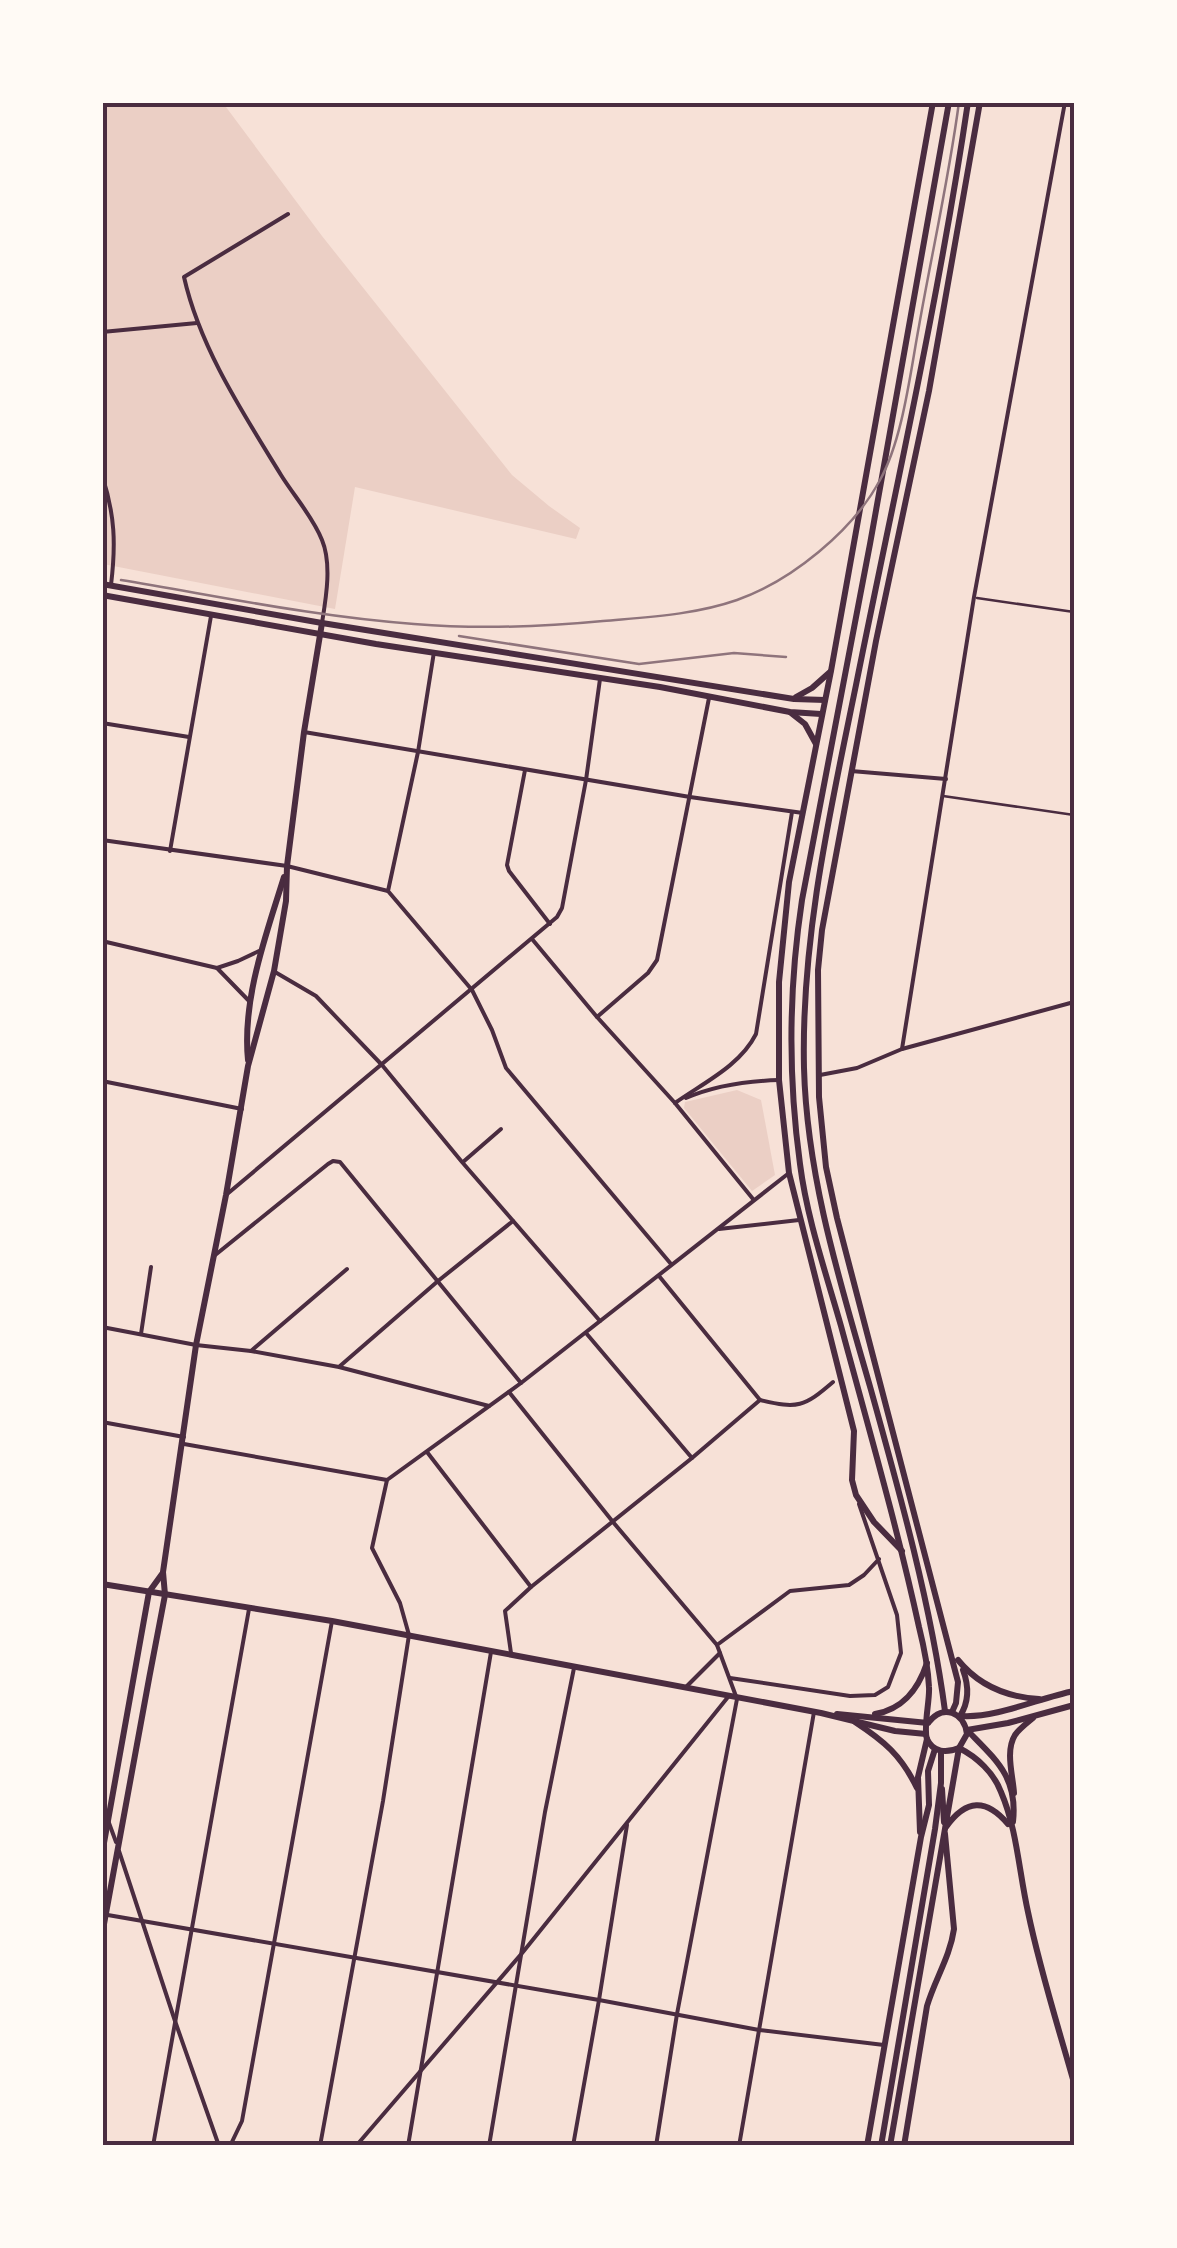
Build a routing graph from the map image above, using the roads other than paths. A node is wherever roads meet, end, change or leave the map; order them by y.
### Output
1 (933, 102) edge
2 (949, 102) edge
3 (968, 102) edge
4 (980, 102) edge
5 (1065, 102) edge
6 (288, 214) dead end
7 (197, 322) junction
8 (102, 332) edge
9 (102, 475) edge
10 (107, 584) edge
11 (102, 595) edge
12 (974, 597) junction
13 (1074, 612) edge
14 (212, 616) junction
15 (322, 623) junction
16 (320, 634) junction
17 (434, 652) junction
18 (831, 671) junction
19 (600, 678) junction
20 (710, 696) junction
21 (775, 696) junction
22 (794, 698) junction
23 (825, 700) junction
24 (772, 708) junction
25 (790, 712) junction
26 (822, 714) junction
27 (102, 723) edge
28 (304, 732) junction
29 (188, 738) junction
30 (816, 744) junction
31 (418, 752) junction
32 (526, 768) junction
33 (851, 772) junction
34 (946, 779) junction
35 (586, 780) junction
36 (942, 796) junction
37 (690, 797) junction
38 (792, 812) junction
39 (803, 814) junction
40 (1074, 815) edge
41 (102, 840) edge
42 (170, 851) junction
43 (287, 866) junction
44 (388, 891) junction
45 (550, 924) junction
46 (532, 939) junction
47 (102, 942) edge
48 (262, 949) junction
49 (217, 968) junction
50 (274, 971) junction
51 (472, 990) junction
52 (1074, 1002) edge
53 (251, 1004) junction
54 (597, 1017) junction
55 (902, 1048) junction
56 (382, 1065) junction
57 (248, 1066) junction
58 (818, 1076) junction
59 (779, 1080) junction
60 (102, 1081) edge
61 (675, 1103) junction
62 (242, 1109) junction
63 (501, 1129) dead end
64 (462, 1162) junction
65 (788, 1173) junction
66 (226, 1195) junction
67 (753, 1199) junction
68 (799, 1220) junction
69 (513, 1222) junction
70 (715, 1229) junction
71 (214, 1256) junction
72 (671, 1264) junction
73 (151, 1267) dead end
74 (347, 1269) dead end
75 (658, 1275) junction
76 (438, 1281) junction
77 (600, 1321) junction
78 (102, 1327) edge
79 (586, 1333) junction
80 (140, 1334) junction
81 (196, 1345) junction
82 (251, 1352) junction
83 (339, 1368) junction
84 (833, 1382) dead end
85 (521, 1383) junction
86 (509, 1392) junction
87 (760, 1400) junction
88 (489, 1406) junction
89 (102, 1422) edge
90 (183, 1440) junction
91 (426, 1450) junction
92 (692, 1458) junction
93 (386, 1480) junction
94 (856, 1494) junction
95 (613, 1522) junction
96 (902, 1552) junction
97 (880, 1559) junction
98 (163, 1572) junction
99 (102, 1584) edge
100 (531, 1586) junction
101 (149, 1592) junction
102 (165, 1595) junction
103 (250, 1608) junction
104 (332, 1620) junction
105 (409, 1635) junction
106 (948, 1638) junction
107 (717, 1646) junction
108 (491, 1651) junction
109 (720, 1653) junction
110 (512, 1655) junction
111 (958, 1660) junction
112 (927, 1662) junction
113 (575, 1666) junction
114 (730, 1678) junction
115 (685, 1688) junction
116 (1074, 1691) edge
117 (728, 1697) junction
118 (737, 1699) junction
119 (1040, 1700) junction
120 (1074, 1705) edge
121 (817, 1712) junction
122 (948, 1712) junction
123 (1037, 1714) junction
124 (862, 1715) junction
125 (960, 1716) junction
126 (854, 1721) junction
127 (928, 1722) junction
128 (967, 1730) junction
129 (927, 1737) junction
130 (959, 1748) junction
131 (938, 1750) junction
132 (941, 1783) junction
133 (918, 1790) junction
134 (1014, 1793) junction
135 (102, 1804) edge
136 (109, 1822) junction
137 (627, 1822) junction
138 (1012, 1828) junction
139 (945, 1829) junction
140 (921, 1837) junction
141 (119, 1851) junction
142 (102, 1854) edge
143 (104, 1914) edge
144 (141, 1920) junction
145 (192, 1930) junction
146 (102, 1935) edge
147 (274, 1945) junction
148 (524, 1952) junction
149 (354, 1958) junction
150 (438, 1972) junction
151 (496, 1982) junction
152 (515, 1986) junction
153 (599, 2000) junction
154 (678, 2014) junction
155 (175, 2021) junction
156 (759, 2030) junction
157 (884, 2045) junction
158 (419, 2070) junction
159 (1074, 2083) edge
160 (153, 2146) edge
161 (218, 2146) edge
162 (230, 2146) edge
163 (320, 2146) edge
164 (356, 2146) edge
165 (408, 2146) edge
166 (489, 2146) edge
167 (573, 2146) edge
168 (656, 2146) edge
169 (739, 2146) edge
170 (866, 2146) edge
171 (881, 2146) edge
172 (890, 2146) edge
173 (904, 2146) edge

1 - 18 main road
2 - 96 main road
3 - 122 main road
4 - 33 main road
5 - 12 street
6 - 7 street
7 - 8 street
7 - 15 street
9 - 10 street
10 - 15 main road
11 - 14 main road
12 - 13 lane
12 - 34 street
14 - 16 main road
14 - 29 street
15 - 16 main road
15 - 21 main road
16 - 17 main road
16 - 28 main road
17 - 19 main road
17 - 31 street
18 - 22 main road
18 - 23 main road
19 - 20 main road
19 - 35 street
20 - 24 main road
20 - 37 street
21 - 22 main road
21 - 24 main road
22 - 23 main road
23 - 26 main road
24 - 25 main road
25 - 26 main road
25 - 30 main road
26 - 30 main road
27 - 29 street
28 - 31 street
28 - 43 main road
29 - 42 street
30 - 39 main road
31 - 32 street
31 - 44 street
32 - 35 street
32 - 45 street
33 - 34 street
33 - 58 main road
34 - 36 street
35 - 37 street
35 - 45 street
36 - 40 lane
36 - 55 street
37 - 38 street
37 - 54 street
38 - 39 street
38 - 61 street
39 - 59 main road
41 - 42 street
42 - 43 street
43 - 44 street
43 - 48 main road
43 - 50 main road
44 - 51 street
45 - 46 street
46 - 51 street
46 - 54 street
47 - 49 street
48 - 49 street
48 - 53 main road
49 - 53 street
50 - 56 street
50 - 57 main road
51 - 56 street
51 - 72 street
52 - 55 street
53 - 57 main road
54 - 61 street
55 - 58 street
56 - 64 street
56 - 66 street
57 - 62 main road
58 - 106 main road
59 - 61 street
59 - 65 main road
60 - 62 street
61 - 67 street
62 - 66 main road
63 - 64 street
64 - 69 street
65 - 67 street
65 - 68 main road
66 - 71 main road
67 - 70 street
68 - 70 street
68 - 94 main road
69 - 76 street
69 - 77 street
70 - 72 street
71 - 76 street
71 - 81 main road
72 - 75 street
73 - 80 street
74 - 82 street
75 - 77 street
75 - 87 street
76 - 83 street
76 - 85 street
77 - 79 street
78 - 80 street
79 - 85 street
79 - 92 street
80 - 81 street
81 - 82 street
81 - 90 main road
82 - 83 street
83 - 88 street
84 - 87 street
85 - 86 street
86 - 88 street
86 - 95 street
87 - 92 street
88 - 91 street
89 - 90 street
90 - 93 street
90 - 98 main road
91 - 93 street
91 - 100 street
92 - 95 street
93 - 105 street
94 - 96 main road
94 - 97 street
95 - 100 street
95 - 107 street
96 - 112 main road
97 - 107 street
97 - 114 street
98 - 101 main road
98 - 102 main road
99 - 101 main road
100 - 110 street
101 - 102 main road
101 - 136 main road
102 - 103 main road
102 - 141 main road
103 - 104 main road
103 - 145 street
104 - 105 main road
104 - 147 street
105 - 108 main road
105 - 149 street
106 - 111 main road
106 - 122 main road
107 - 109 street
108 - 110 main road
108 - 150 street
109 - 114 street
109 - 115 street
110 - 113 main road
111 - 119 main road
111 - 125 main road
112 - 124 main road
112 - 127 main road
113 - 115 main road
113 - 148 street
114 - 118 street
115 - 117 main road
116 - 119 main road
117 - 118 main road
117 - 137 street
118 - 121 main road
118 - 154 street
119 - 125 main road
120 - 123 main road
121 - 124 main road
121 - 126 main road
121 - 156 street
122 - 125 main road
122 - 127 main road
123 - 128 main road
123 - 134 main road
124 - 127 main road
125 - 128 main road
126 - 129 main road
126 - 133 main road
127 - 129 main road
128 - 130 main road
128 - 134 main road
129 - 131 main road
129 - 133 main road
130 - 131 main road
130 - 138 main road
130 - 139 main road
131 - 132 main road
131 - 140 main road
132 - 139 main road
132 - 171 main road
133 - 140 main road
134 - 138 main road
135 - 136 street
136 - 141 street
136 - 142 main road
137 - 148 street
137 - 153 street
138 - 139 main road
138 - 159 main road
139 - 172 main road
139 - 173 main road
140 - 157 main road
141 - 143 main road
141 - 144 street
143 - 144 street
143 - 146 main road
144 - 145 street
144 - 155 street
145 - 147 street
145 - 155 street
147 - 149 street
147 - 162 street
148 - 151 street
148 - 152 street
149 - 150 street
149 - 163 street
150 - 151 street
150 - 158 street
151 - 152 street
151 - 158 street
152 - 153 street
152 - 166 street
153 - 154 street
153 - 167 street
154 - 156 street
154 - 168 street
155 - 160 street
155 - 161 street
156 - 157 street
156 - 169 street
157 - 170 main road
158 - 164 street
158 - 165 street

